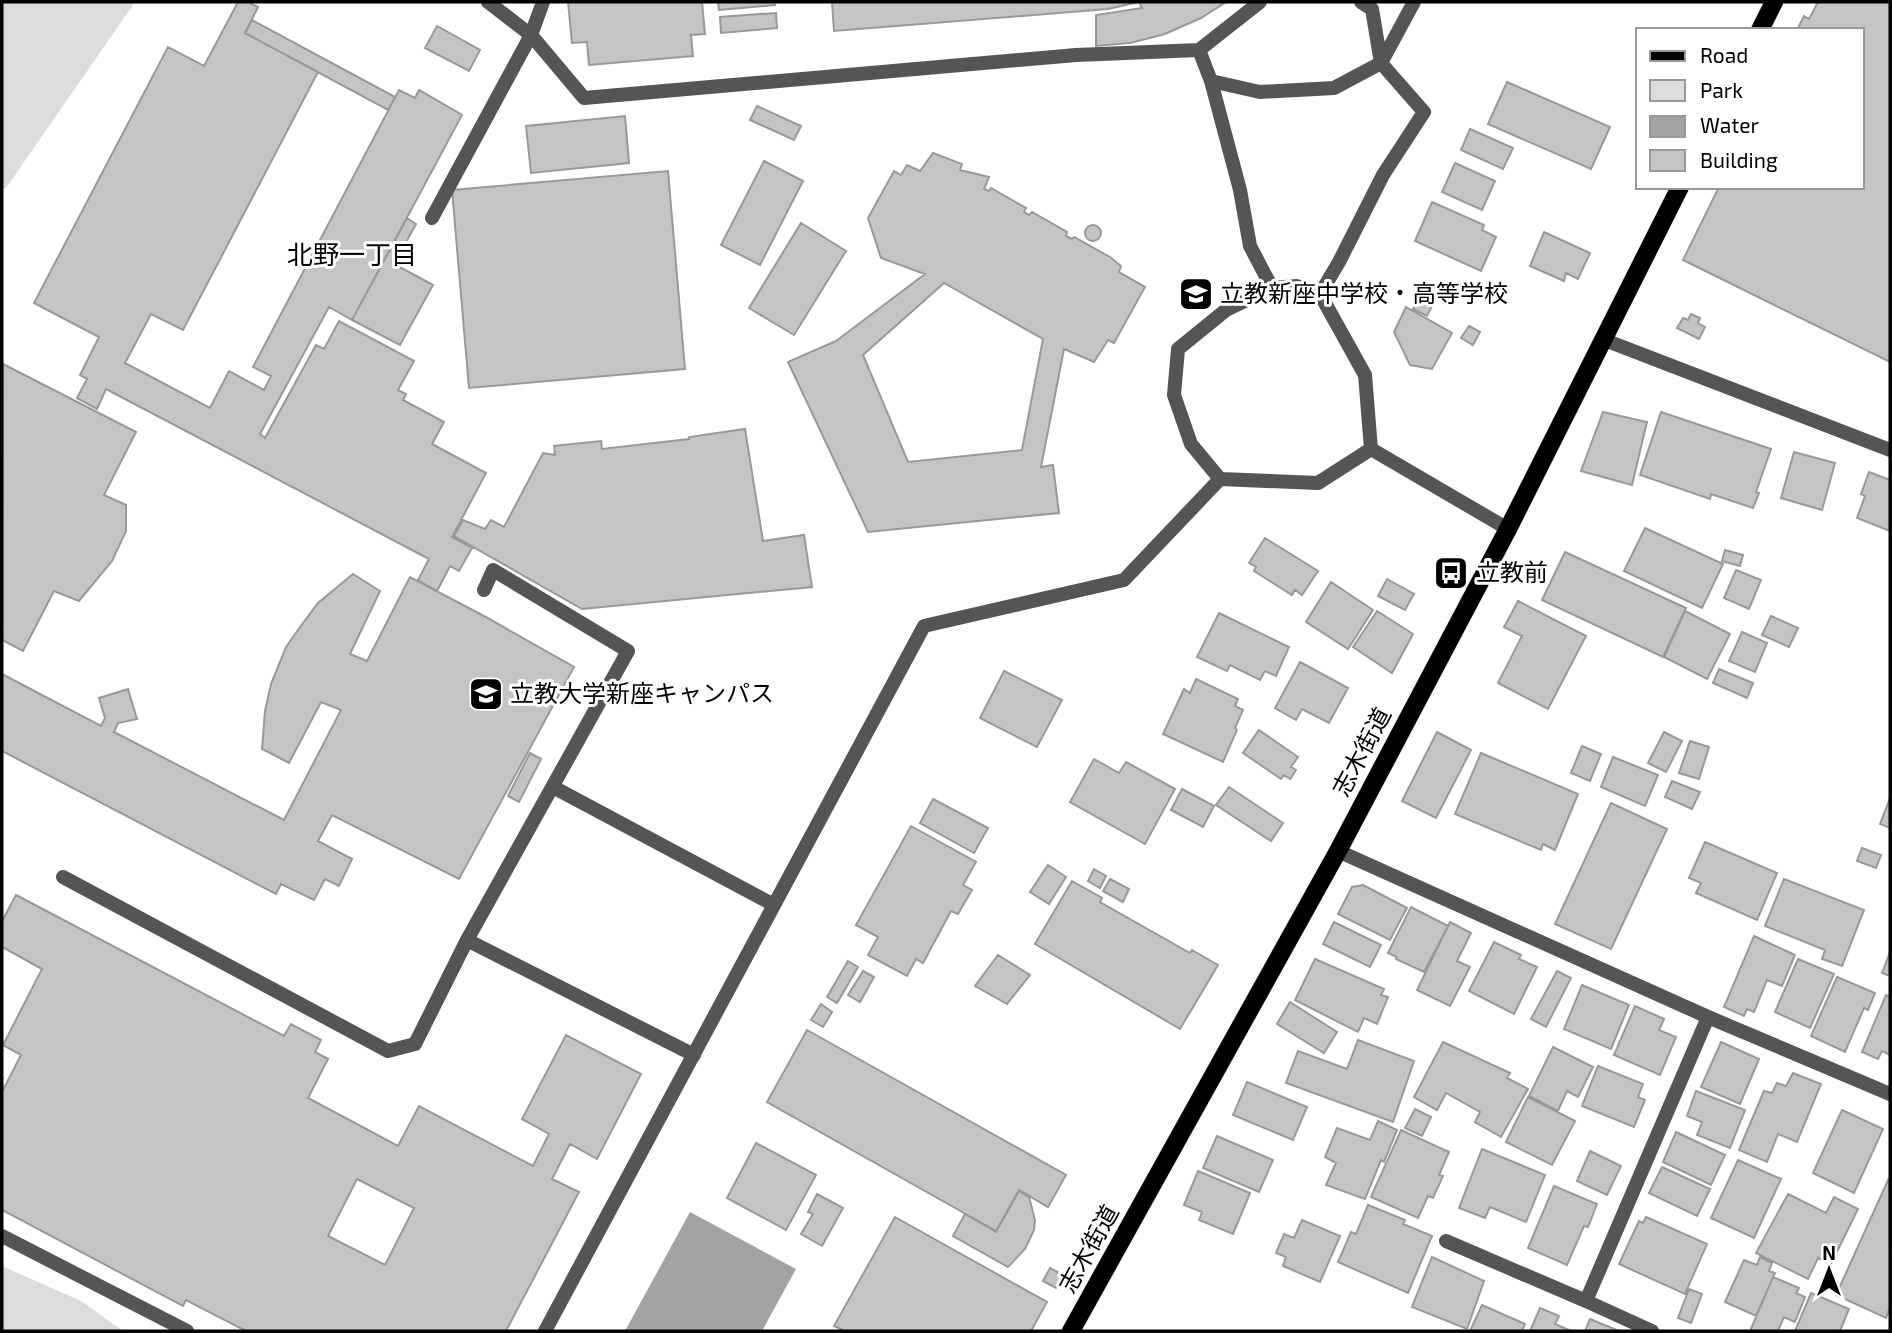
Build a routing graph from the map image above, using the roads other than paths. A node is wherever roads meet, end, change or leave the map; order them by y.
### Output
1 (488, 2) edge
2 (543, 2) edge
3 (1260, 2) edge
4 (1361, 2) edge
5 (1414, 2) edge
6 (1774, 2) edge
7 (1761, 28) edge
8 (531, 35) junction
9 (1199, 50) junction
10 (1381, 63) junction
11 (1211, 81) junction
12 (1679, 189) edge
13 (432, 218) dead end
14 (1272, 288) junction
15 (1320, 294) junction
16 (1602, 338) junction
17 (1371, 449) junction
18 (1890, 450) edge
19 (1220, 479) junction
20 (1508, 529) junction
21 (484, 590) dead end
22 (553, 788) junction
23 (1338, 850) junction
24 (63, 877) dead end
25 (774, 905) junction
26 (467, 940) junction
27 (1708, 1017) junction
28 (694, 1055) junction
29 (1890, 1094) edge
30 (2, 1236) edge
31 (1446, 1241) dead end
32 (1586, 1301) junction
33 (187, 1331) edge
34 (545, 1331) edge
35 (1071, 1331) edge
36 (1652, 1331) edge

1 - 8 street
2 - 8 street
3 - 9 street
4 - 10 street
5 - 10 street
6 - 7 main road
8 - 9 street
8 - 13 street
9 - 11 street
10 - 11 street
10 - 15 street
11 - 14 street
12 - 16 main road, 志木街道
14 - 15 street
14 - 19 street
15 - 17 street
16 - 18 street
16 - 20 main road, 志木街道
17 - 19 street
17 - 20 street
19 - 25 street
20 - 23 main road, 志木街道
21 - 22 street
22 - 25 street
22 - 26 street
23 - 27 street
23 - 35 main road, 志木街道
24 - 26 street
25 - 28 street
26 - 28 street
27 - 29 street
27 - 32 street
28 - 34 street
30 - 33 street
31 - 32 street
32 - 36 street

